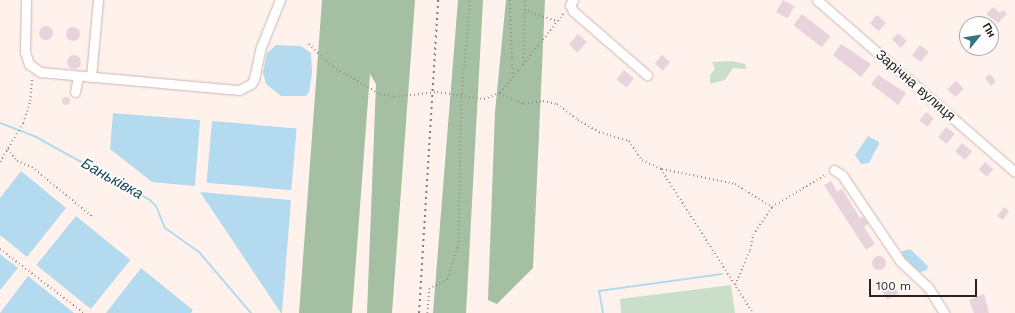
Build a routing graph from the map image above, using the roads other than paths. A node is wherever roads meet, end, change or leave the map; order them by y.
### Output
1 (26, 0) edge
2 (98, 0) edge
3 (280, 0) edge
4 (817, 0) edge
5 (571, 3) edge
6 (647, 75) dead end
7 (78, 76) junction
8 (91, 77) junction
9 (75, 92) dead end
10 (834, 170) road end
11 (1015, 172) edge
12 (944, 313) edge

1 - 7 street
2 - 8 street
3 - 8 street
4 - 11 street, Зарічна вулиця
5 - 6 street
7 - 8 street
7 - 9 street
10 - 12 street

